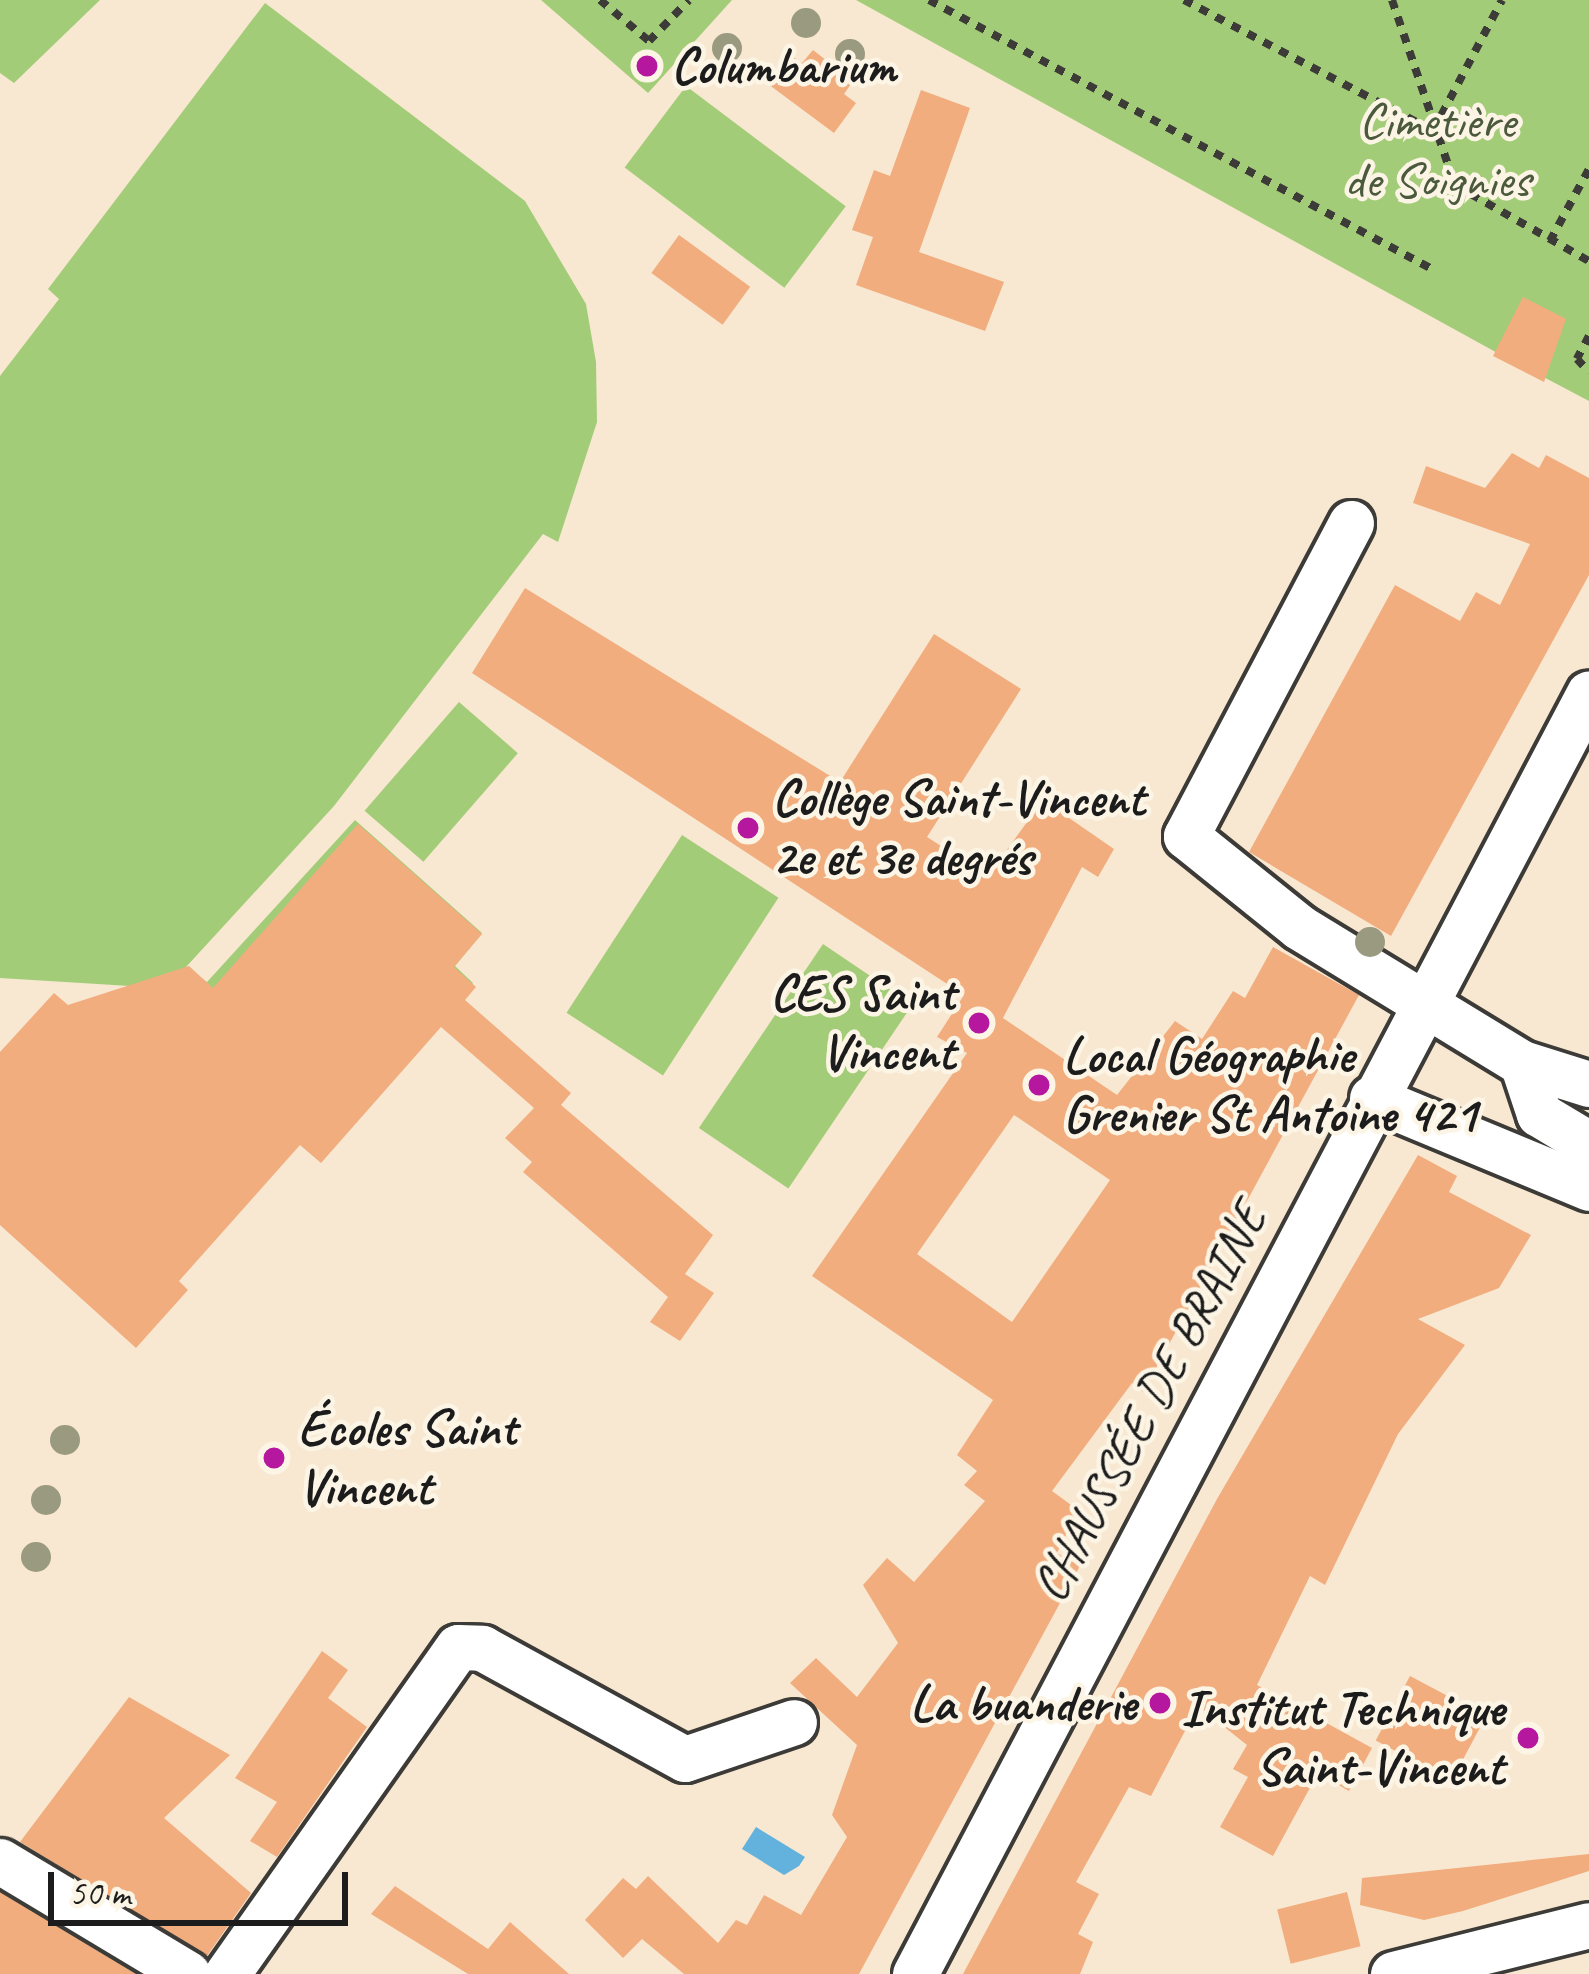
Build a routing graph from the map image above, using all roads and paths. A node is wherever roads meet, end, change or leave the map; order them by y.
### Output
1 (600, 0) edge
2 (689, 0) edge
3 (929, 0) edge
4 (1184, 0) edge
5 (1392, 0) edge
6 (1502, 0) edge
7 (1433, 131) junction
8 (1589, 169) edge
9 (1550, 242) junction
10 (1589, 261) edge
11 (1430, 268) dead end
12 (1589, 336) edge
13 (1589, 372) edge
14 (1351, 524) dead end
15 (1589, 693) edge
16 (1424, 995) junction
17 (1522, 1063) junction
18 (1589, 1084) edge
19 (1372, 1098) junction
20 (1589, 1144) edge
21 (1589, 1188) edge
22 (794, 1722) dead end
23 (0, 1861) edge
24 (1589, 1925) edge
25 (188, 1974) edge
26 (227, 1974) edge
27 (915, 1974) edge
28 (1393, 1974) edge

1 - 2 path
3 - 11 path
4 - 7 path
5 - 7 path
6 - 7 path
7 - 9 path
8 - 9 path
9 - 10 path
12 - 13 path
14 - 16 street
15 - 16 street, CHAUSSÉE DE BRAINE
16 - 17 street
16 - 19 street, CHAUSSÉE DE BRAINE
17 - 18 street
17 - 20 street
19 - 21 street
19 - 27 street, CHAUSSÉE DE BRAINE
22 - 26 street
23 - 25 street
24 - 28 street

